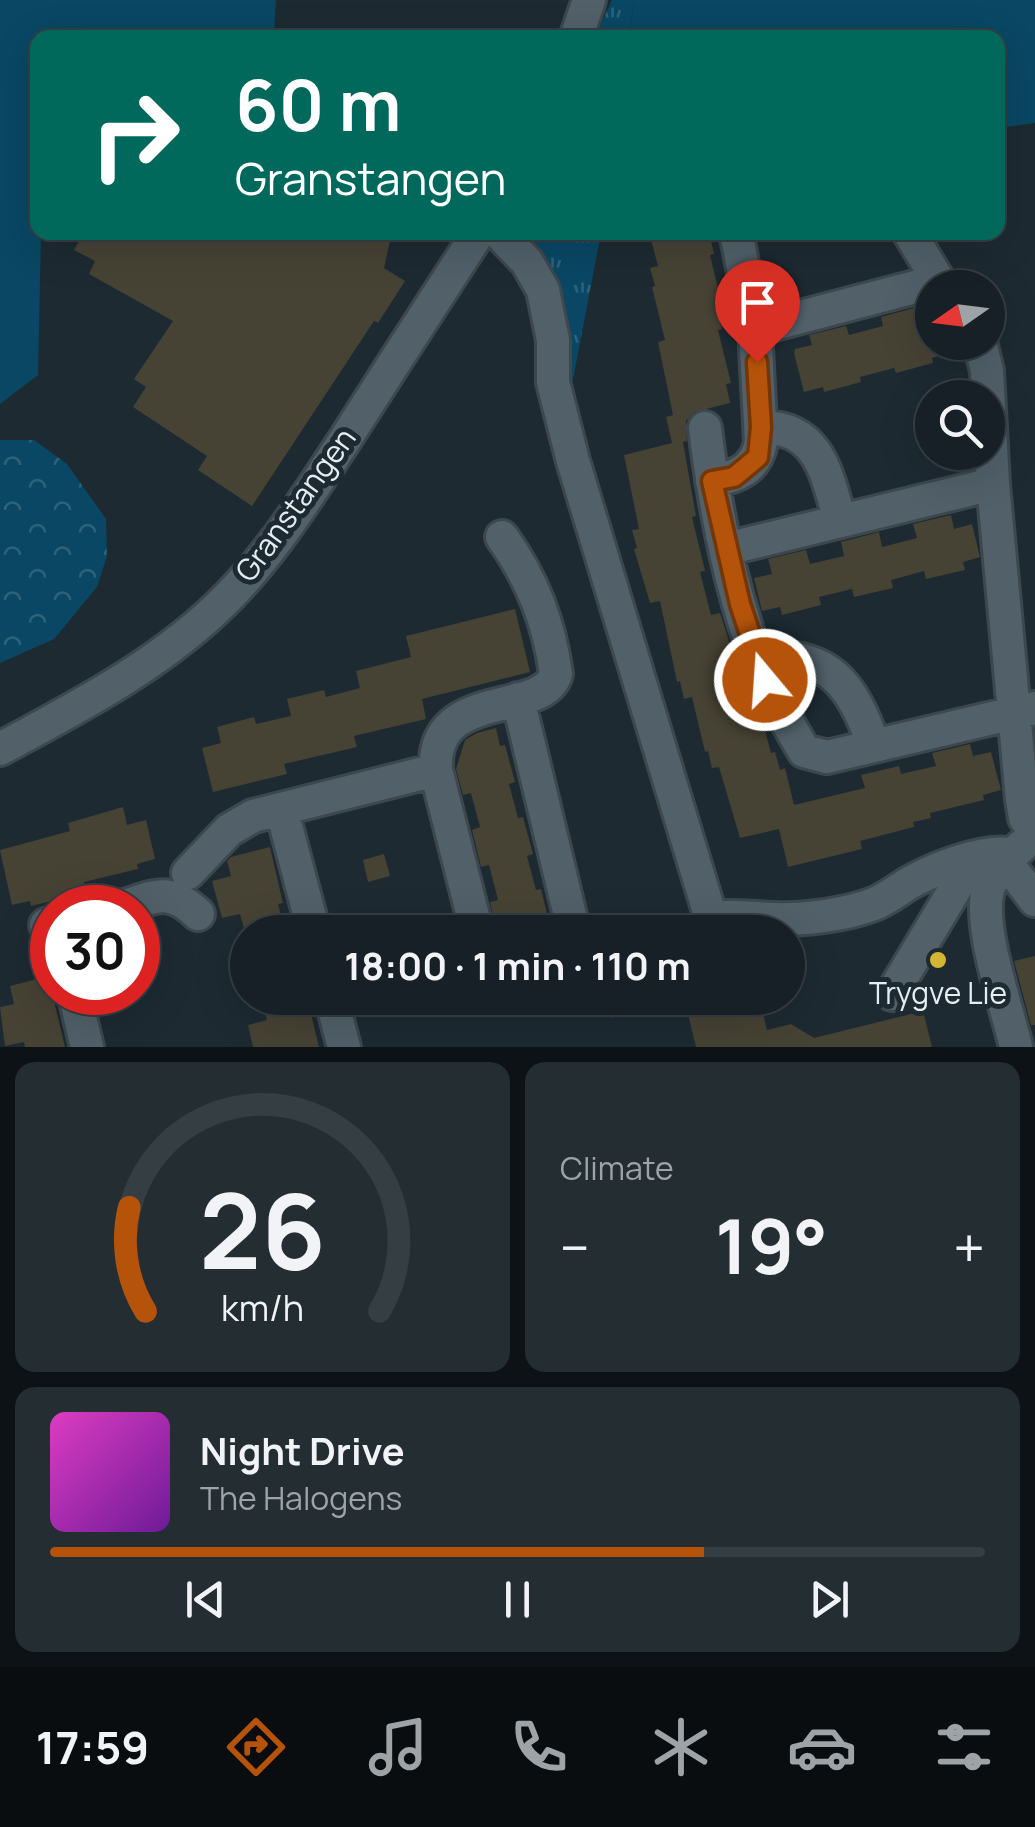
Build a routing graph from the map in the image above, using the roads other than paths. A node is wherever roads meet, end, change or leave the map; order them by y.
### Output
1 (590, 0) edge
2 (579, 30) edge
3 (474, 240) edge
4 (506, 240) edge
5 (737, 240) edge
6 (914, 240) edge
7 (932, 270) edge
8 (915, 290) edge
9 (754, 329) junction
10 (984, 360) edge
11 (761, 427) junction
12 (705, 428) dead end
13 (712, 481) junction
14 (993, 484) junction
15 (840, 521) junction
16 (502, 536) dead end
17 (726, 549) junction
18 (758, 658) junction
19 (518, 699) junction
20 (1024, 710) edge
21 (874, 746) junction
22 (0, 749) edge
23 (436, 770) junction
24 (282, 810) junction
25 (1015, 849) edge
26 (188, 873) dead end
27 (160, 895) edge
28 (1035, 900) edge
29 (198, 914) dead end
30 (310, 915) edge
31 (473, 915) edge
32 (570, 915) edge
33 (892, 994) dead end
34 (77, 1015) edge
35 (336, 1015) edge
36 (87, 1047) edge
37 (344, 1047) edge
38 (1016, 1047) edge

1 - 2 street
3 - 22 street, Granstangen
4 - 25 street
5 - 9 street
6 - 7 street
8 - 9 street
9 - 11 street
10 - 14 street
11 - 13 street
11 - 15 street
12 - 13 street
13 - 17 street
14 - 15 street
14 - 20 street
15 - 17 street
16 - 19 street
17 - 18 street
18 - 21 street
18 - 21 street
19 - 23 street
19 - 32 street
20 - 21 street
20 - 25 street
23 - 24 street
23 - 31 street
24 - 26 street
24 - 30 street
25 - 28 street
25 - 33 street
25 - 38 street
27 - 29 street
34 - 36 street
35 - 37 street

